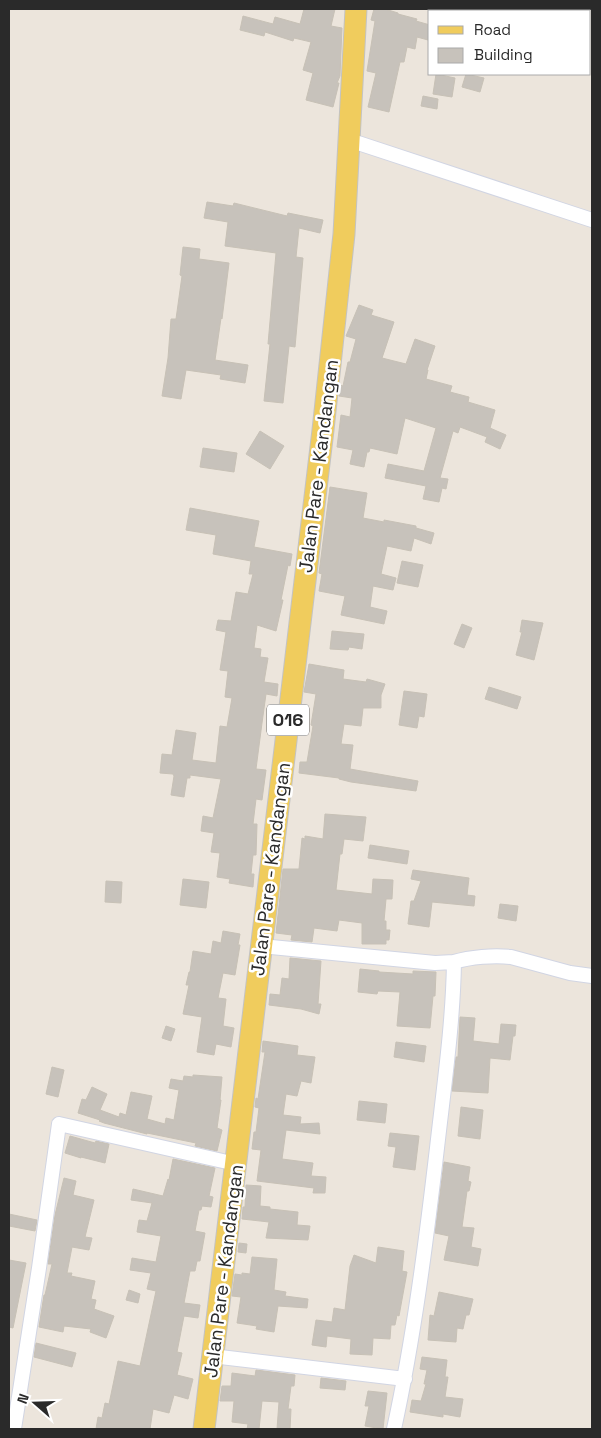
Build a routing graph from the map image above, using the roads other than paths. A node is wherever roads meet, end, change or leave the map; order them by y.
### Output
1 (356, 9) edge
2 (349, 140) junction
3 (592, 220) edge
4 (261, 946) junction
5 (454, 962) junction
6 (592, 976) edge
7 (236, 1164) junction
8 (212, 1356) junction
9 (405, 1379) junction
10 (14, 1429) edge
11 (204, 1429) edge
12 (394, 1429) edge

1 - 2 main road, Jalan Pare - Kandangan / 016
2 - 3 street
2 - 4 main road, Jalan Pare - Kandangan / 016
4 - 5 street
4 - 7 main road, Jalan Pare - Kandangan / 016
5 - 6 street
5 - 9 street
7 - 8 main road, Jalan Pare - Kandangan / 016
7 - 10 street
8 - 9 street
8 - 11 main road, Jalan Pare - Kandangan / 016
9 - 12 street

